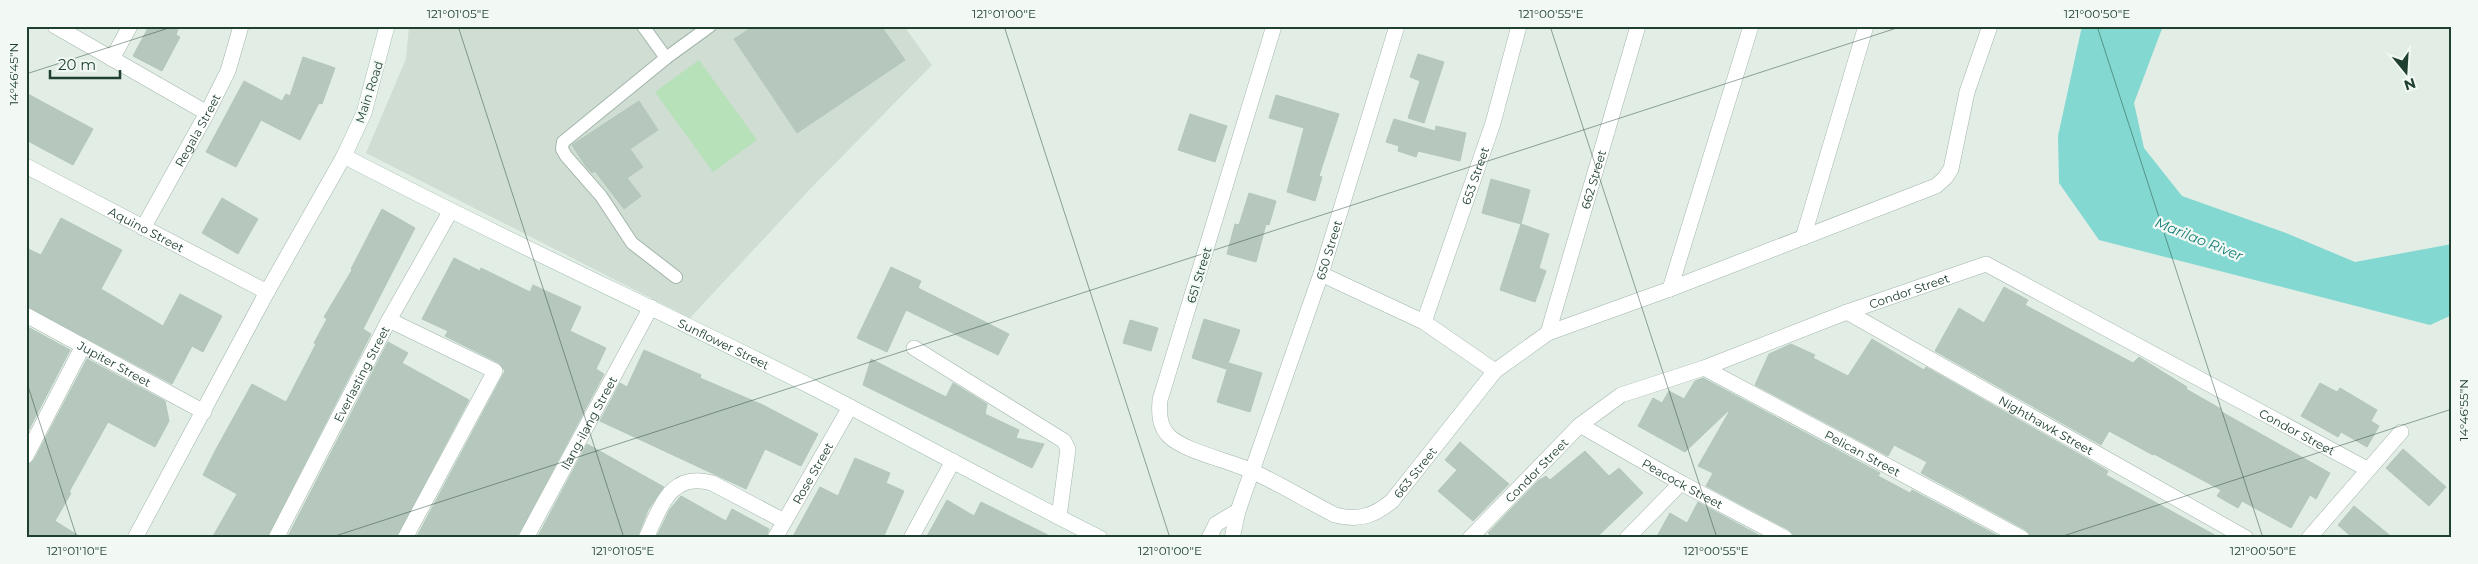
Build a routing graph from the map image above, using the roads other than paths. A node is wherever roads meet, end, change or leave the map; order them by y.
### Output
1 (55, 26) edge
2 (130, 26) edge
3 (241, 26) edge
4 (387, 26) edge
5 (644, 26) edge
6 (710, 26) edge
7 (1274, 26) edge
8 (1397, 26) edge
9 (1519, 26) edge
10 (1638, 26) edge
11 (1751, 26) edge
12 (1866, 26) edge
13 (1990, 26) edge
14 (666, 58) junction
15 (112, 59) junction
16 (208, 113) junction
17 (344, 156) junction
18 (26, 166) edge
19 (450, 212) junction
20 (143, 228) junction
21 (1803, 238) junction
22 (1321, 274) junction
23 (676, 277) dead end
24 (1670, 288) junction
25 (267, 292) junction
26 (651, 308) junction
27 (1847, 312) junction
28 (26, 315) edge
29 (389, 320) junction
30 (1424, 322) junction
31 (1548, 333) junction
32 (83, 346) junction
33 (914, 348) dead end
34 (1704, 368) junction
35 (1495, 371) junction
36 (850, 407) junction
37 (204, 412) junction
38 (1580, 425) junction
39 (2401, 432) dead end
40 (26, 456) edge
41 (953, 461) junction
42 (2367, 469) junction
43 (1252, 471) junction
44 (1681, 483) junction
45 (1238, 511) junction
46 (1059, 517) junction
47 (784, 521) junction
48 (135, 538) edge
49 (276, 538) edge
50 (405, 538) edge
51 (526, 538) edge
52 (646, 538) edge
53 (775, 538) edge
54 (911, 538) edge
55 (1100, 538) edge
56 (1209, 538) edge
57 (1232, 538) edge
58 (1470, 538) edge
59 (1627, 538) edge
60 (1786, 538) edge
61 (2022, 538) edge
62 (2246, 538) edge
63 (2309, 538) edge

1 - 15 street
2 - 15 street
3 - 16 street, Regala Street
4 - 17 street, Main Road
5 - 14 lane
6 - 14 lane
7 - 43 street, 651 Street
8 - 22 street, 650 Street
9 - 30 street, 653 Street
10 - 31 street, 662 Street
11 - 24 street
12 - 21 street
13 - 21 street, 663 Street
14 - 23 lane
15 - 16 street
16 - 20 street, Regala Street
17 - 19 street, Sunflower Street
17 - 25 street, Main Road
18 - 20 street, Aquino Street
19 - 26 street, Sunflower Street
19 - 29 street, Everlasting Street
20 - 25 street, Aquino Street
21 - 24 street, 663 Street
22 - 30 street
22 - 43 street, 650 Street
24 - 31 street, 663 Street
25 - 37 street, Main Road
26 - 36 street, Sunflower Street
26 - 51 street, Ilang-ilang Street
27 - 34 street, Condor Street
27 - 42 street, Condor Street
27 - 62 street, Nighthawk Street
28 - 32 street, Jupiter Street
29 - 49 street, Everlasting Street
29 - 50 street
30 - 35 street
31 - 35 street, 663 Street
32 - 37 street, Jupiter Street
32 - 40 street
33 - 46 street
34 - 38 street, Condor Street
34 - 61 street, Pelican Street
35 - 43 street, 663 Street
36 - 41 street, Sunflower Street
36 - 47 street, Rose Street
37 - 48 street, Main Road
38 - 44 street, Peacock Street
38 - 58 street, Condor Street
39 - 42 street
41 - 46 street, Sunflower Street
41 - 54 street
42 - 63 street
43 - 45 street, 650 Street
44 - 59 street
44 - 60 street, Peacock Street
45 - 56 street
45 - 57 street, 650 Street
46 - 55 street, Sunflower Street
47 - 52 street
47 - 53 street, Rose Street

